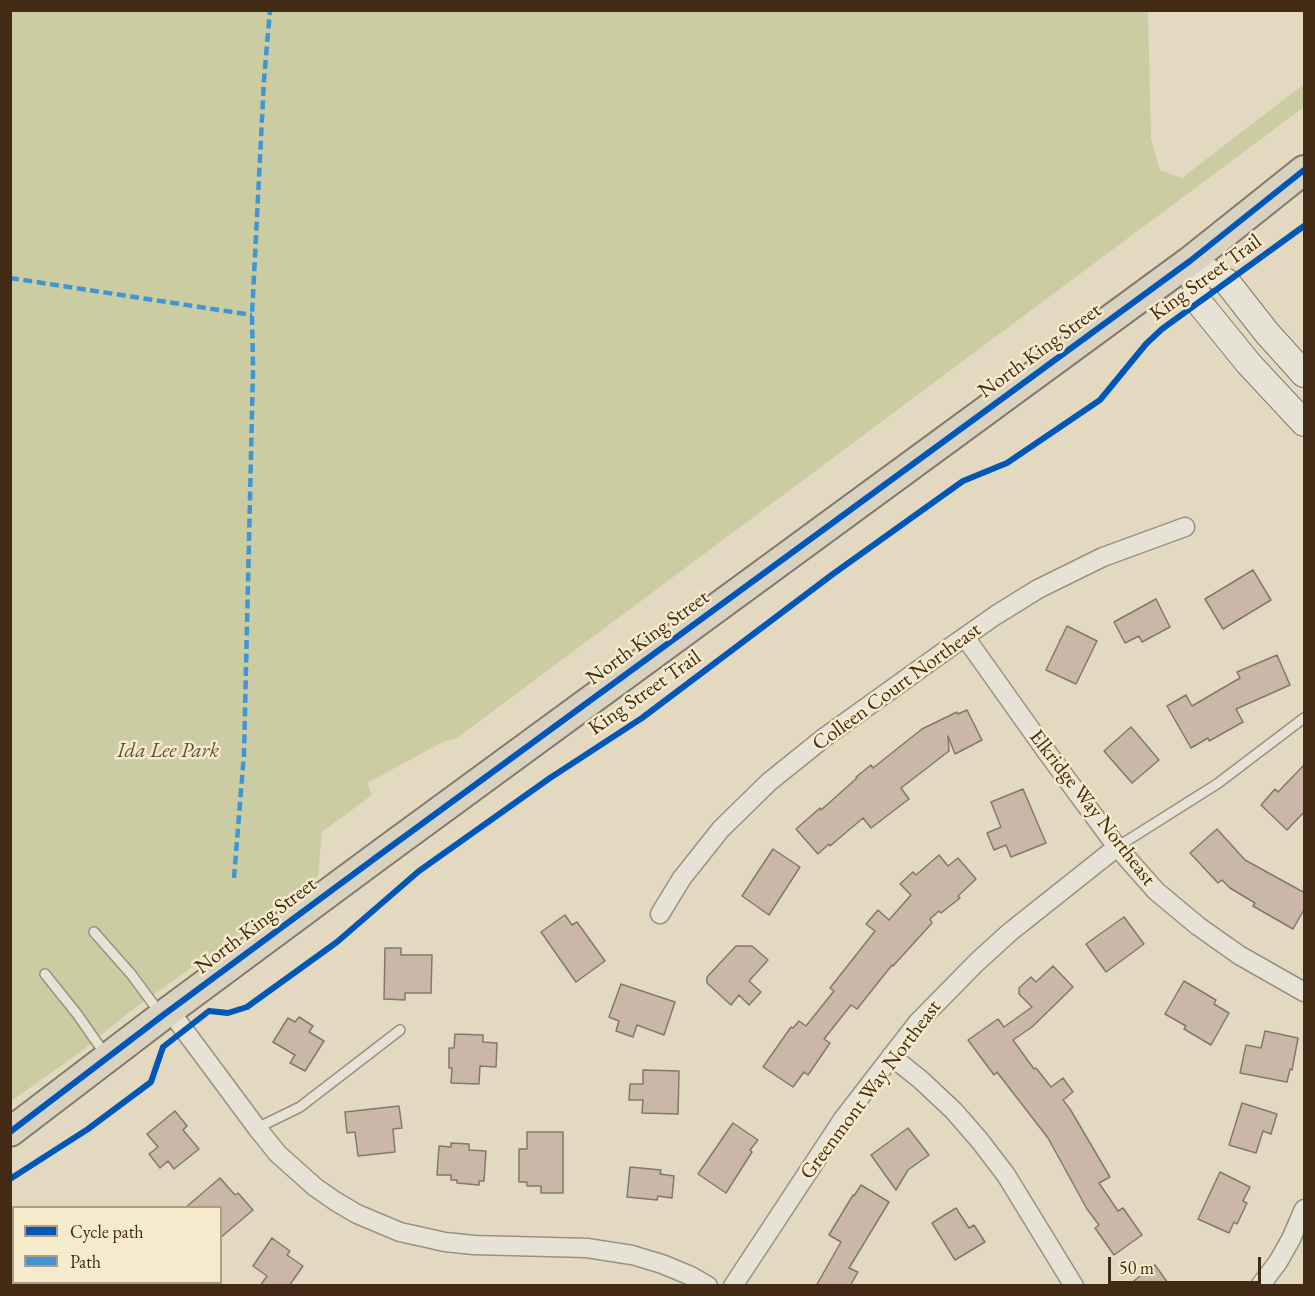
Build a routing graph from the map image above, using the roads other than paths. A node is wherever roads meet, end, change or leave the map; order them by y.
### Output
1 (1305, 170) edge
2 (1190, 261) junction
3 (1305, 374) edge
4 (1305, 423) edge
5 (1185, 527) dead end
6 (965, 637) junction
7 (1305, 718) edge
8 (1117, 847) junction
9 (660, 914) dead end
10 (94, 932) dead end
11 (45, 974) dead end
12 (1305, 992) edge
13 (166, 1014) junction
14 (400, 1030) dead end
15 (891, 1056) junction
16 (107, 1058) junction
17 (257, 1128) junction
18 (10, 1132) edge
19 (1305, 1209) edge
20 (708, 1286) edge
21 (733, 1286) edge
22 (1074, 1286) edge
23 (1260, 1286) edge

1 - 2 main road, North King Street
2 - 3 main road
2 - 4 main road
2 - 13 main road, North King Street
5 - 6 street, Colleen Court Northeast
6 - 8 street, Elkridge Way Northeast
6 - 9 street, Colleen Court Northeast
7 - 8 lane
8 - 12 street, Elkridge Way Northeast
8 - 15 street, Greenmont Way Northeast
10 - 13 lane
11 - 16 lane
13 - 16 main road, North King Street
13 - 17 street
14 - 17 lane
15 - 21 street, Greenmont Way Northeast
15 - 22 street
16 - 18 main road, North King Street
17 - 20 street
19 - 23 street

